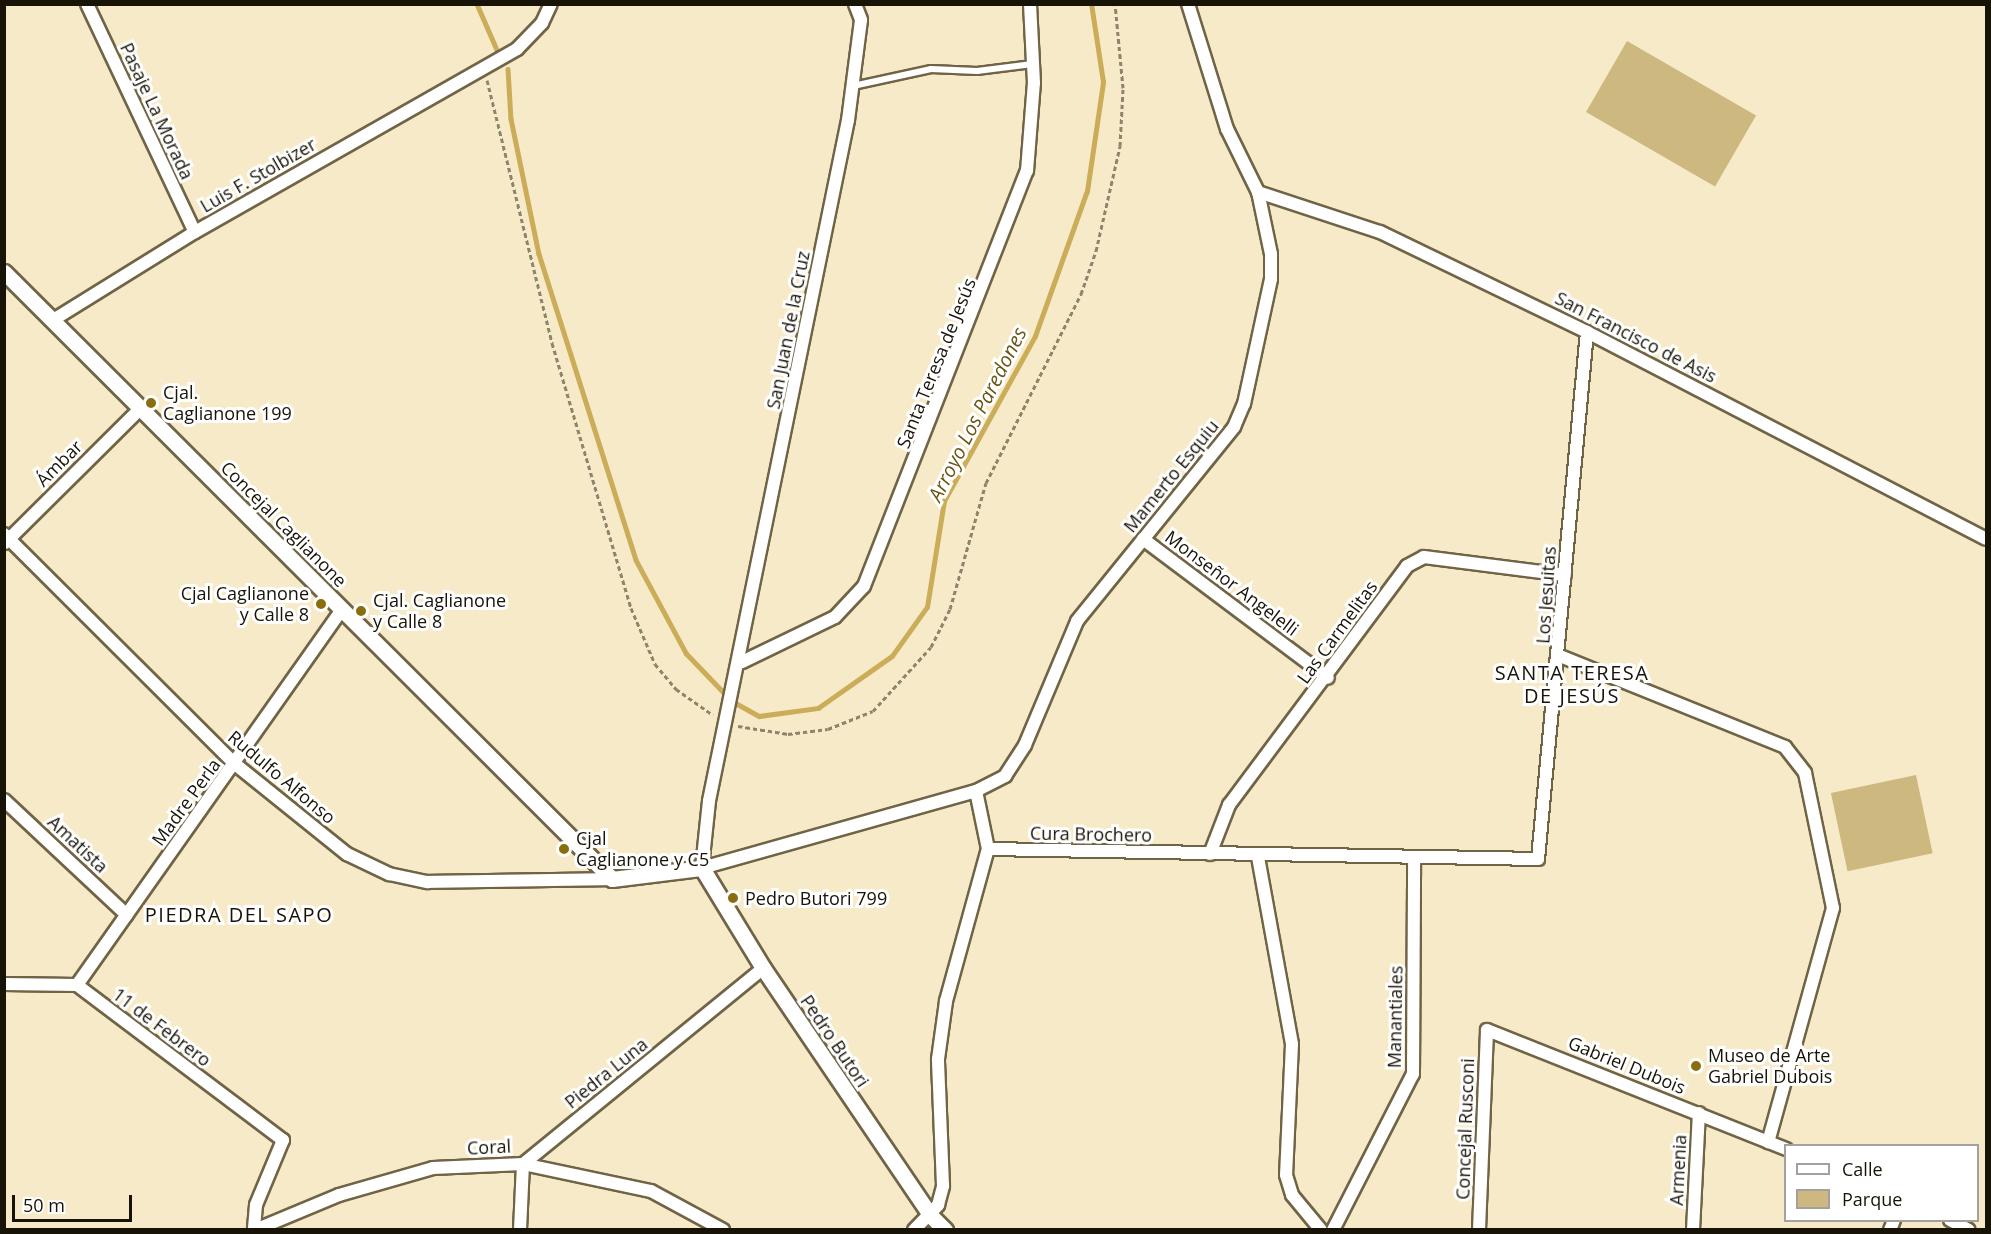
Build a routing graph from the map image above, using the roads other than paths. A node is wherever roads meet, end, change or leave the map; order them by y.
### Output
1 (87, 4) edge
2 (551, 4) edge
3 (855, 4) edge
4 (1030, 4) edge
5 (1188, 4) edge
6 (1033, 64) junction
7 (852, 86) junction
8 (1258, 192) junction
9 (195, 232) junction
10 (4, 272) edge
11 (53, 320) junction
12 (1587, 332) junction
13 (140, 409) junction
14 (6, 539) edge
15 (1143, 539) junction
16 (1986, 539) edge
17 (1565, 575) junction
18 (342, 609) junction
19 (1560, 656) junction
20 (742, 662) junction
21 (1328, 678) junction
22 (235, 764) junction
23 (976, 791) junction
24 (4, 800) edge
25 (988, 849) junction
26 (1210, 854) junction
27 (1258, 857) junction
28 (1414, 857) junction
29 (1538, 860) joint
30 (702, 868) junction
31 (612, 879) junction
32 (127, 915) junction
33 (763, 968) junction
34 (4, 984) edge
35 (77, 985) junction
36 (1487, 1030) joint
37 (1699, 1113) junction
38 (1768, 1142) junction
39 (1784, 1149) edge
40 (523, 1164) junction
41 (931, 1216) junction
42 (1952, 1222) edge
43 (255, 1230) edge
44 (520, 1230) edge
45 (723, 1230) edge
46 (914, 1230) edge
47 (945, 1230) edge
48 (1321, 1230) edge
49 (1333, 1230) edge
50 (1479, 1230) edge
51 (1693, 1230) edge
52 (1969, 1230) edge

1 - 9 street, Pasaje La Morada
2 - 9 street, Luis F. Stolbizer
3 - 7 street, San Juan de la Cruz
4 - 6 street, Santa Teresa de Jesús
5 - 8 street, Mamerto Esquiu
6 - 7 lane
6 - 20 street, Santa Teresa de Jesús
7 - 20 street, San Juan de la Cruz
8 - 12 street, San Francisco de Asis
8 - 15 street, Mamerto Esquiu
9 - 11 street, Luis F. Stolbizer
10 - 11 street, Concejal Caglianone
11 - 13 street, Concejal Caglianone
12 - 16 street, San Francisco de Asis
12 - 17 street, Los Jesuitas
13 - 14 street, Ámbar
13 - 18 street, Concejal Caglianone
14 - 22 street, Rudulfo Alfonso
15 - 21 street, Monseñor Angelelli
15 - 23 street, Mamerto Esquiu
17 - 19 street, Los Jesuitas
17 - 21 street, Las Carmelitas
18 - 22 street, Madre Perla
18 - 31 street, Concejal Caglianone
19 - 29 street, Los Jesuitas
19 - 38 street
20 - 30 street, San Juan de la Cruz
21 - 26 street, Las Carmelitas
22 - 31 street, Rudulfo Alfonso
22 - 32 street, Madre Perla
23 - 25 street
23 - 30 street
24 - 32 street, Amatista
25 - 26 street, Cura Brochero
25 - 41 street
26 - 27 street, Cura Brochero
27 - 28 street, Cura Brochero
27 - 48 street
28 - 29 street, Cura Brochero
28 - 49 street, Manantiales
30 - 31 street
30 - 33 street, Pedro Butori
32 - 35 street, Madre Perla
33 - 40 street, Piedra Luna
33 - 41 street, Pedro Butori
34 - 35 street
35 - 43 street, 11 de Febrero
36 - 37 street, Gabriel Dubois
36 - 50 street, Concejal Rusconi
37 - 38 street, Gabriel Dubois
37 - 51 street, Armenia
38 - 39 street, Gabriel Dubois
40 - 43 street, Coral
40 - 44 street
40 - 45 street, Coral
41 - 46 street
41 - 47 street, Pedro Butori
42 - 52 street

